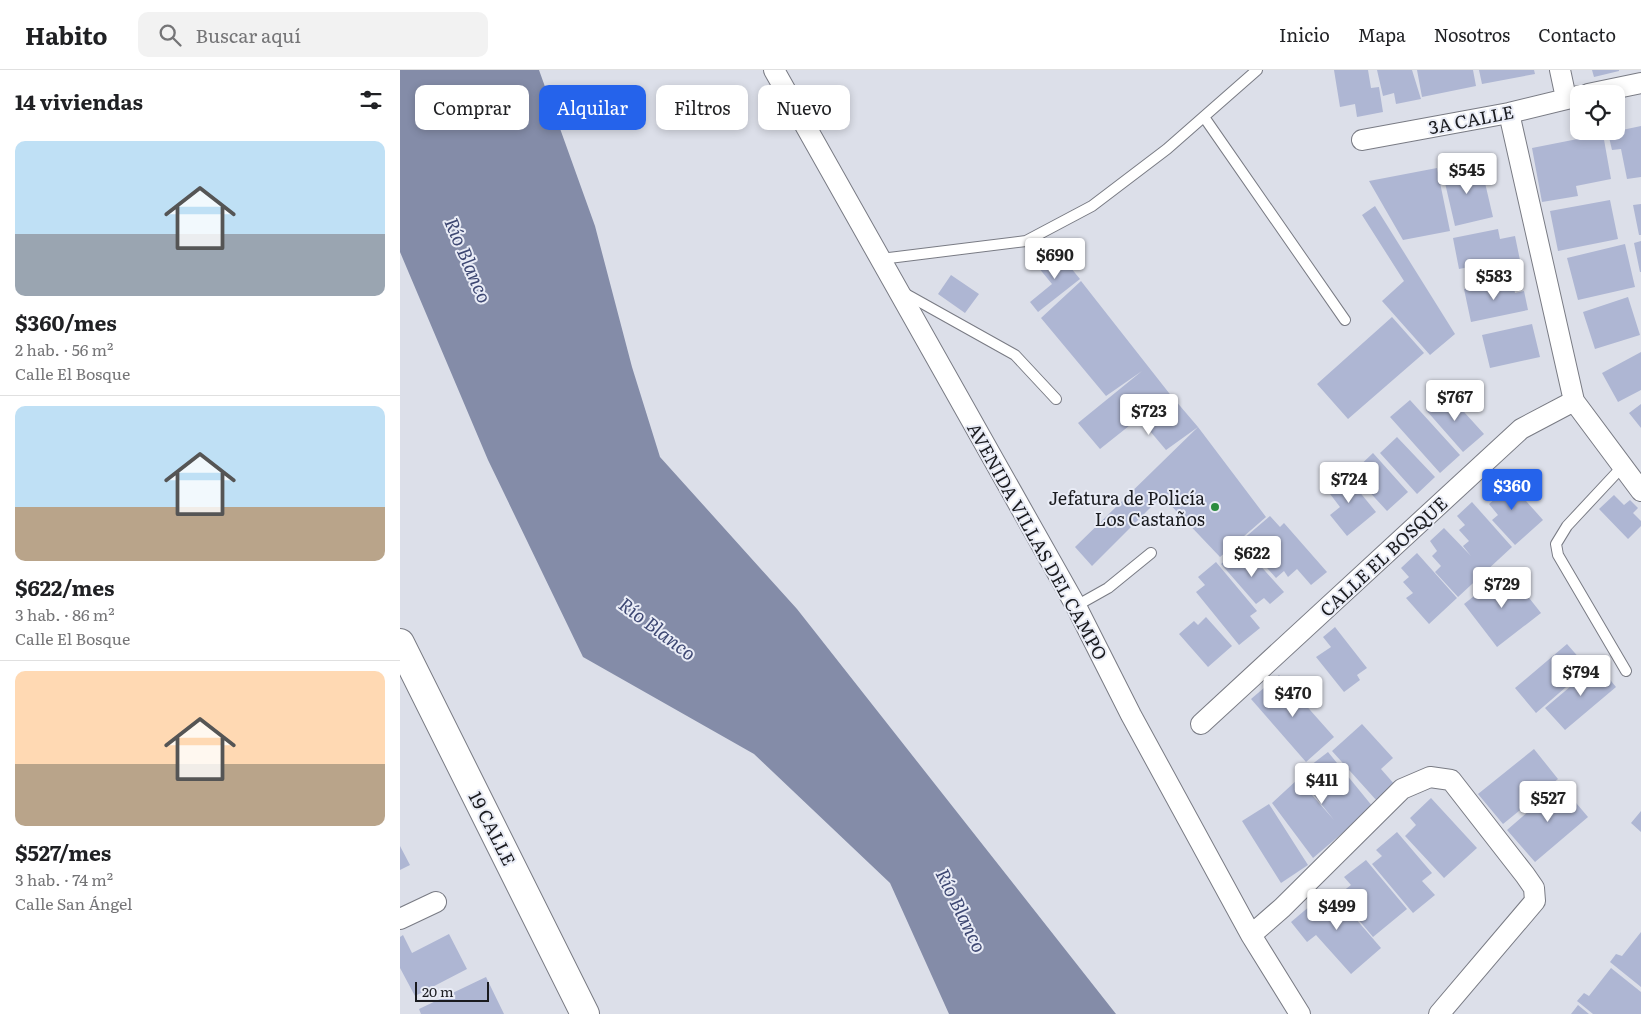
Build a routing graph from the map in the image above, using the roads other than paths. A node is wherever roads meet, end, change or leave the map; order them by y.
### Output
1 (774, 70) edge
2 (1257, 70) edge
3 (1560, 70) edge
4 (1641, 83) edge
5 (1625, 86) edge
6 (1570, 92) edge
7 (1570, 97) edge
8 (1509, 112) junction
9 (1204, 117) junction
10 (1362, 140) dead end
11 (881, 259) junction
12 (896, 289) junction
13 (1345, 320) dead end
14 (1056, 399) dead end
15 (1574, 401) junction
16 (1622, 467) junction
17 (1641, 491) edge
18 (1151, 554) dead end
19 (1076, 606) junction
20 (400, 643) edge
21 (1626, 670) dead end
22 (1202, 724) dead end
23 (436, 902) dead end
24 (400, 919) edge
25 (1251, 934) junction
26 (585, 1014) edge
27 (1300, 1014) edge
28 (1439, 1014) edge

1 - 11 street, AVENIDA VILLAS DEL CAMPO
2 - 9 lane
3 - 6 street
4 - 5 street
7 - 8 street, 3A CALLE
8 - 10 street, 3A CALLE
8 - 15 street
9 - 11 lane
9 - 13 lane
11 - 12 street, AVENIDA VILLAS DEL CAMPO
12 - 14 lane
12 - 19 street, AVENIDA VILLAS DEL CAMPO
15 - 16 street
15 - 22 street, CALLE EL BOSQUE
16 - 17 street
16 - 21 lane
18 - 19 lane
19 - 25 street, AVENIDA VILLAS DEL CAMPO
20 - 26 main road, 19 CALLE
23 - 24 street
25 - 27 street, AVENIDA VILLAS DEL CAMPO
25 - 28 street

